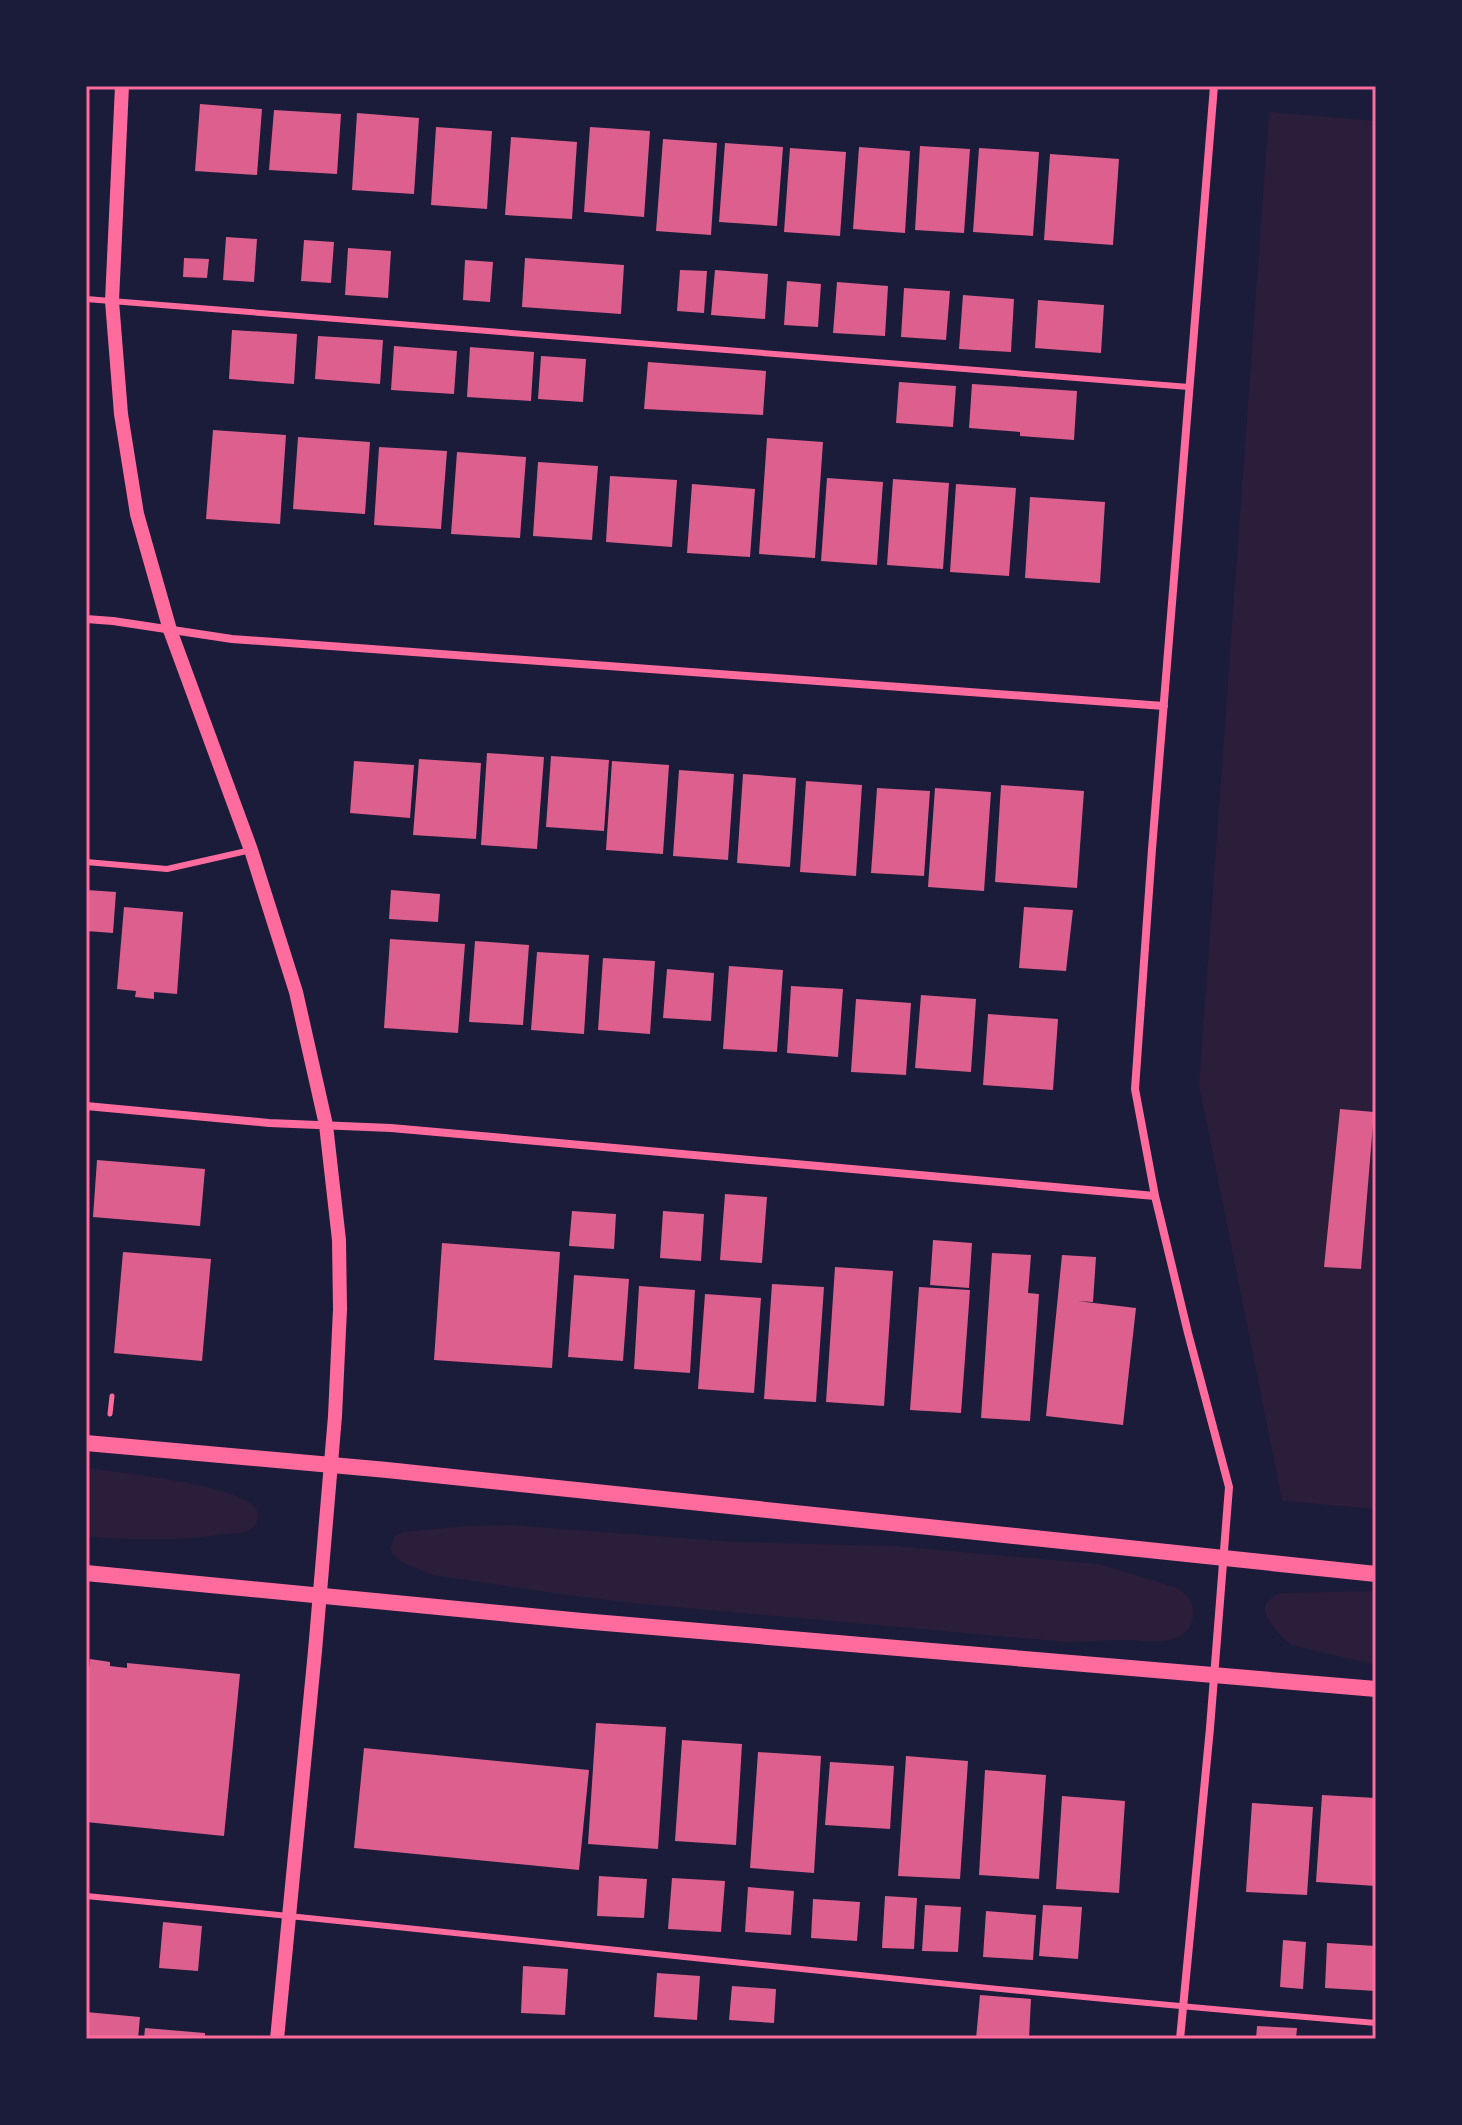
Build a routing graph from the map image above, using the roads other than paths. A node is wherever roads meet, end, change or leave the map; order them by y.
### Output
1 (122, 86) edge
2 (1214, 86) edge
3 (86, 299) edge
4 (112, 301) junction
5 (1189, 387) junction
6 (86, 619) edge
7 (170, 630) junction
8 (1164, 706) junction
9 (251, 850) junction
10 (86, 862) edge
11 (86, 1106) edge
12 (326, 1125) junction
13 (1155, 1196) junction
14 (86, 1443) edge
15 (331, 1464) junction
16 (1225, 1559) junction
17 (86, 1573) edge
18 (1376, 1574) edge
19 (320, 1594) junction
20 (1215, 1674) junction
21 (1376, 1689) edge
22 (86, 1896) edge
23 (289, 1915) junction
24 (1183, 2008) junction
25 (1376, 2023) edge
26 (277, 2039) edge
27 (1180, 2039) edge

1 - 4 street
2 - 5 street
3 - 4 lane
4 - 5 lane
4 - 7 street
5 - 8 street
6 - 7 street
7 - 8 street
7 - 9 street
8 - 13 street
9 - 10 lane
9 - 12 street
11 - 12 street
12 - 13 street
12 - 15 street
13 - 16 street
14 - 15 main road
15 - 16 main road
15 - 19 street
16 - 18 main road
16 - 20 street
17 - 19 main road
19 - 20 main road
19 - 23 street
20 - 21 main road
20 - 24 street
22 - 23 lane
23 - 24 lane
23 - 26 street
24 - 25 lane
24 - 27 street

